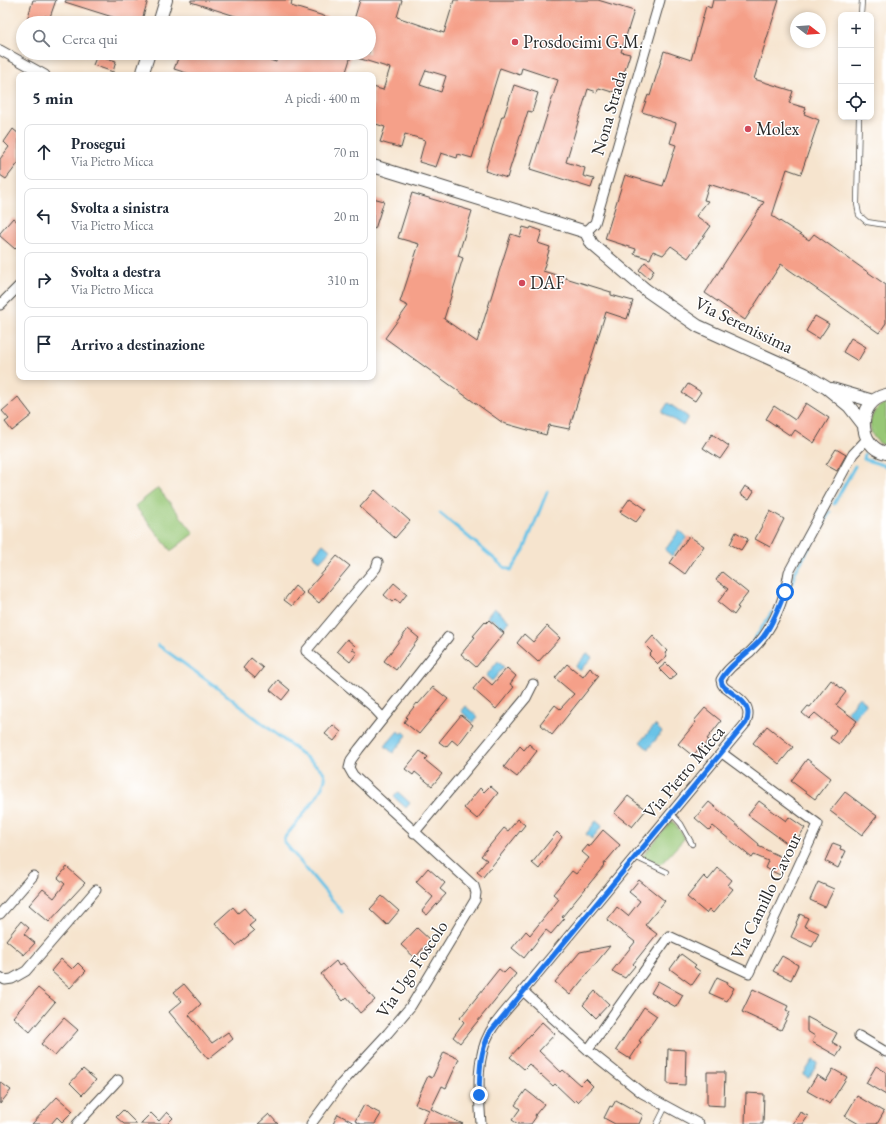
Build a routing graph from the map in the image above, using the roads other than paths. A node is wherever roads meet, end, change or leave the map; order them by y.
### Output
1 (166, 0) edge
2 (660, 0) edge
3 (862, 0) edge
4 (861, 12) edge
5 (161, 16) edge
6 (0, 50) edge
7 (16, 59) edge
8 (18, 60) edge
9 (147, 60) edge
10 (40, 72) edge
11 (143, 72) edge
12 (859, 120) edge
13 (376, 167) edge
14 (886, 226) edge
15 (586, 232) junction
16 (16, 289) edge
17 (0, 305) edge
18 (827, 388) junction
19 (882, 396) edge
20 (863, 424) junction
21 (867, 439) junction
22 (886, 453) edge
23 (378, 562) dead end
24 (448, 637) dead end
25 (533, 684) dead end
26 (383, 718) junction
27 (722, 753) junction
28 (671, 813) junction
29 (414, 833) junction
30 (692, 844) dead end
31 (634, 857) junction
32 (668, 872) dead end
33 (34, 876) dead end
34 (96, 890) dead end
35 (0, 914) edge
36 (0, 977) edge
37 (523, 991) junction
38 (859, 1036) dead end
39 (588, 1050) junction
40 (886, 1052) edge
41 (118, 1080) dead end
42 (666, 1106) junction
43 (77, 1124) edge
44 (311, 1124) edge
45 (480, 1124) edge
46 (657, 1124) edge
47 (699, 1124) edge

1 - 5 street
2 - 15 street, Nona Strada
3 - 4 lane
6 - 7 street
8 - 10 street
9 - 11 street
12 - 14 lane
13 - 15 street
15 - 18 street, Via Serenissima
16 - 17 street
18 - 19 street, Via Serenissima
18 - 20 street, Via Serenissima
19 - 20 street, Via Serenissima
20 - 21 street, Via Serenissima
21 - 22 street
21 - 27 street, Via Pietro Micca
23 - 26 street
24 - 26 street, Via Ugo Foscolo
25 - 29 street
26 - 29 street, Via Ugo Foscolo
27 - 28 street, Via Pietro Micca
27 - 39 street, Via Camillo Cavour
28 - 30 lane
28 - 31 street, Via Pietro Micca
29 - 44 street, Via Ugo Foscolo
31 - 32 lane
31 - 37 street, Via Pietro Micca
33 - 35 street
34 - 36 street
37 - 39 street
37 - 45 street, Via Pietro Micca
38 - 40 street
39 - 42 street
41 - 43 street
42 - 46 lane
42 - 47 street

